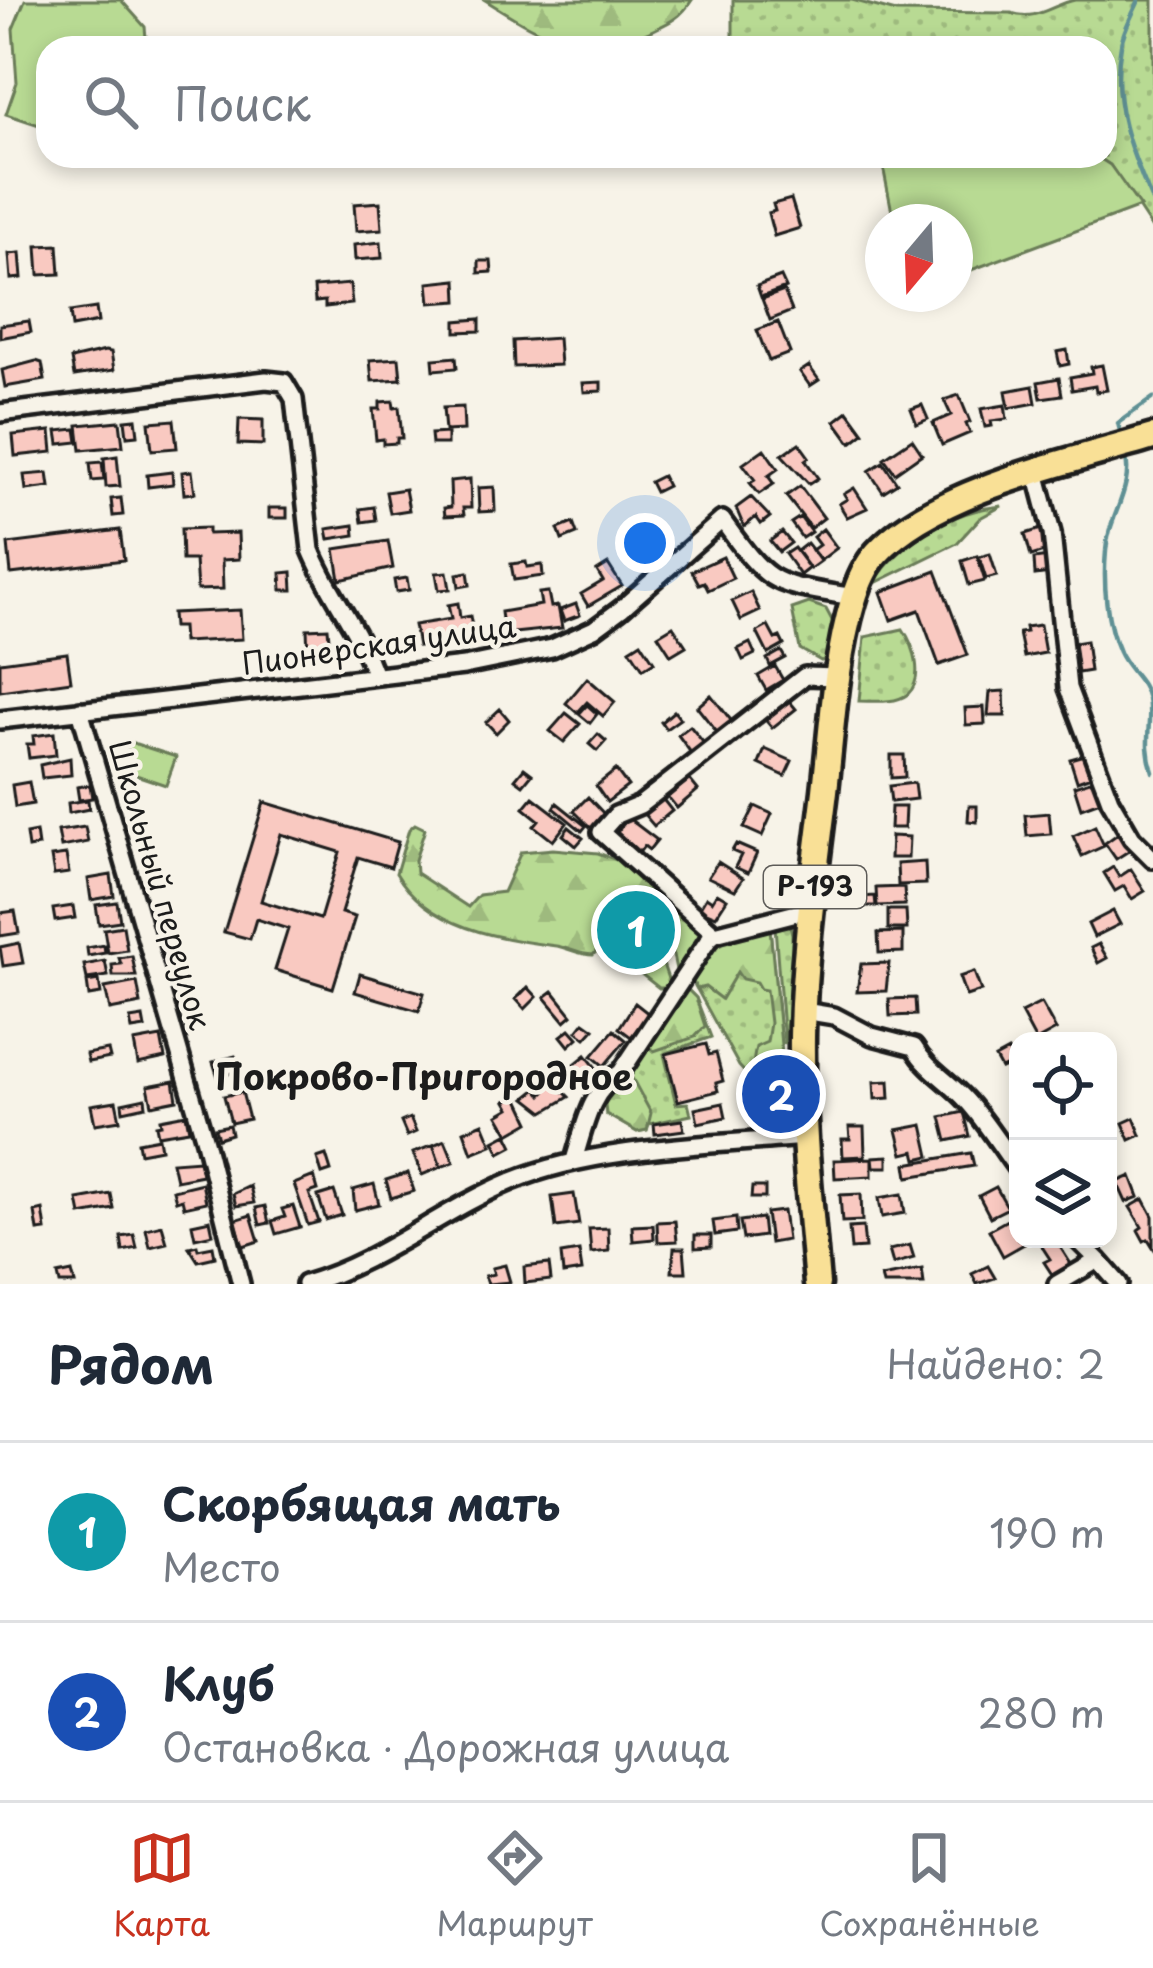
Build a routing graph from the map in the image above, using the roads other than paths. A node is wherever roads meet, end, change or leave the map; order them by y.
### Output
1 (0, 413) edge
2 (1151, 438) edge
3 (1036, 472) junction
4 (854, 597) junction
5 (375, 676) junction
6 (838, 677) junction
7 (80, 710) junction
8 (0, 720) edge
9 (1153, 859) edge
10 (812, 909) junction
11 (716, 934) junction
12 (804, 1011) junction
13 (805, 1137) junction
14 (1009, 1157) edge
15 (574, 1160) junction
16 (1086, 1248) edge
17 (1098, 1261) junction
18 (241, 1284) edge
19 (305, 1284) edge
20 (818, 1284) edge
21 (1057, 1284) edge
22 (1119, 1284) edge

1 - 5 street
2 - 3 main road, Р-193
3 - 4 main road, Р-193
3 - 9 street
4 - 5 street, Пионерская улица
4 - 6 main road, Р-193
5 - 7 street, Пионерская улица
6 - 10 main road, Р-193
6 - 11 street
7 - 8 street, Пионерская улица
7 - 18 street, Школьный переулок
10 - 11 street
10 - 12 main road, Р-193
11 - 15 street
12 - 13 main road, Р-193
12 - 14 street
13 - 15 street
13 - 20 main road, Р-193
15 - 19 street
16 - 17 street
17 - 21 street
17 - 22 street

